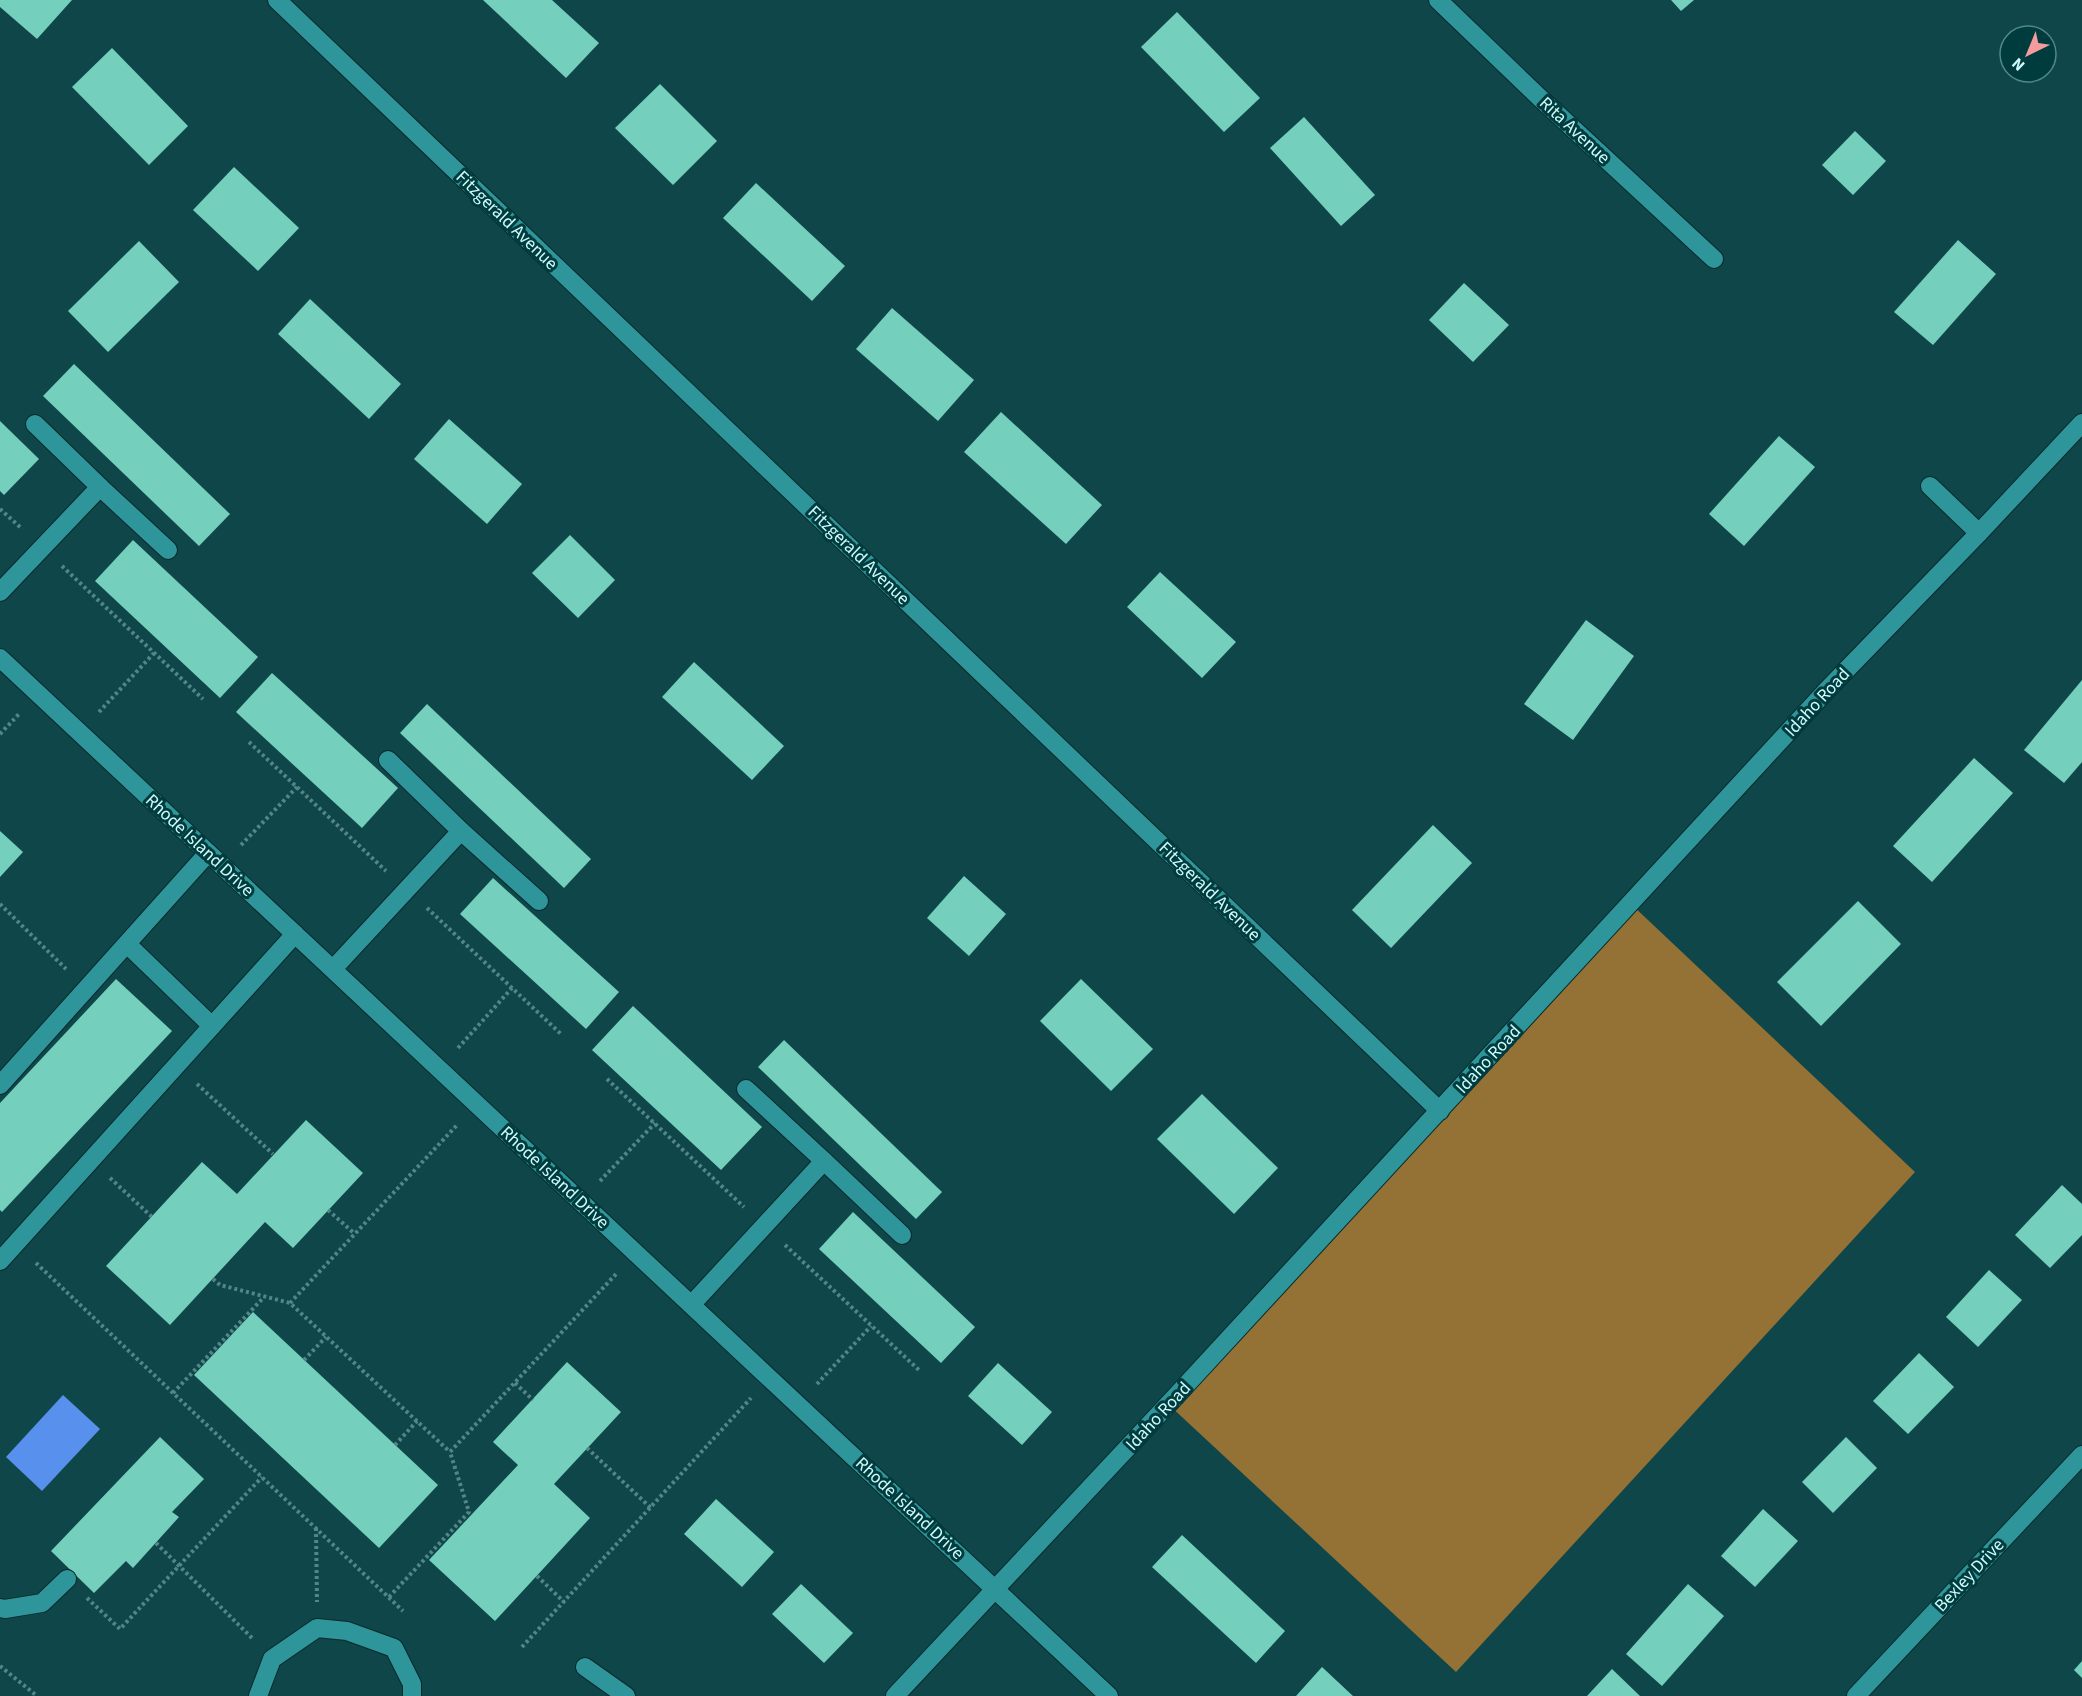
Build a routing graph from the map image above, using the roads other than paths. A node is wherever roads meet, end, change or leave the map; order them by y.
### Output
1 (277, 0) edge
2 (1438, 0) edge
3 (1714, 259) dead end
4 (2082, 423) edge
5 (35, 424) dead end
6 (1929, 486) dead end
7 (100, 487) junction
8 (1979, 533) junction
9 (168, 550) dead end
10 (0, 592) edge
11 (0, 658) edge
12 (388, 760) dead end
13 (461, 831) junction
14 (215, 859) junction
15 (539, 901) dead end
16 (295, 934) junction
17 (126, 944) junction
18 (333, 969) junction
19 (212, 1026) junction
20 (0, 1085) edge
21 (746, 1089) dead end
22 (1440, 1111) junction
23 (824, 1161) junction
24 (902, 1235) dead end
25 (0, 1261) edge
26 (692, 1304) junction
27 (2082, 1455) edge
28 (67, 1579) road end
29 (996, 1588) junction
30 (0, 1608) edge
31 (585, 1667) dead end
32 (258, 1696) edge
33 (412, 1696) edge
34 (626, 1696) edge
35 (895, 1696) edge
36 (1109, 1696) edge
37 (1856, 1696) edge

1 - 22 street, Fitzgerald Avenue
2 - 3 street, Rita Avenue
4 - 8 street, Idaho Road
5 - 7 street
6 - 8 street
7 - 9 street
7 - 10 street
8 - 22 street, Idaho Road
11 - 14 street, Rhode Island Drive
12 - 13 street
13 - 15 street
13 - 18 street
14 - 16 street, Rhode Island Drive
14 - 17 street
16 - 18 street, Rhode Island Drive
16 - 19 street
17 - 19 street
17 - 20 street
18 - 26 street, Rhode Island Drive
19 - 25 street
21 - 23 street
22 - 29 street, Idaho Road
23 - 24 street
23 - 26 street
26 - 29 street, Rhode Island Drive
27 - 37 street, Bexley Drive
28 - 30 street
29 - 35 street, Idaho Road
29 - 36 street, Rhode Island Drive
31 - 34 street
32 - 33 street

